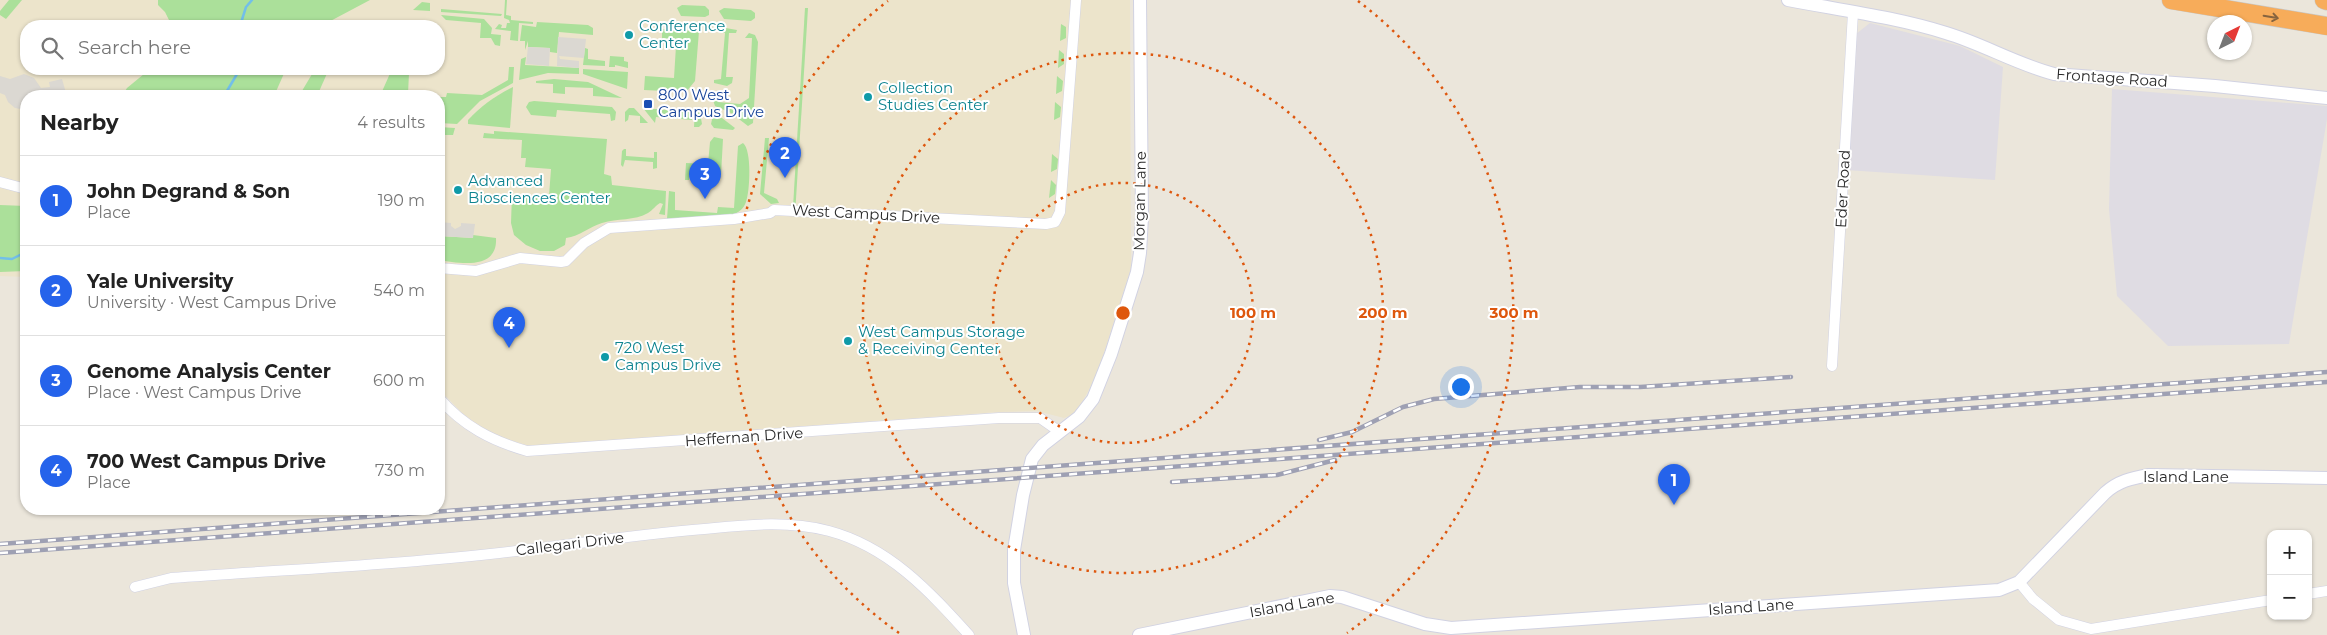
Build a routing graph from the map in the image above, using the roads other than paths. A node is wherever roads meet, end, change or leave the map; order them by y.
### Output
1 (1076, 0) edge
2 (1140, 0) edge
3 (1788, 0) edge
4 (2172, 0) edge
5 (1853, 13) junction
6 (2327, 26) edge
7 (2327, 98) edge
8 (0, 182) edge
9 (20, 187) edge
10 (445, 268) edge
11 (1832, 366) dead end
12 (445, 404) edge
13 (1060, 432) junction
14 (2327, 478) edge
15 (2018, 582) junction
16 (135, 587) dead end
17 (2327, 591) edge
18 (2312, 593) edge
19 (2267, 601) edge
20 (969, 635) edge
21 (1024, 635) edge
22 (1139, 635) edge

1 - 10 street, West Campus Drive
2 - 13 street, Morgan Lane
3 - 5 street, Frontage Road
4 -> 6 highway
5 - 7 street, Frontage Road
5 - 11 street, Eder Road
8 - 9 street
12 - 13 street, Heffernan Drive
13 - 21 street, Morgan Lane
14 - 15 street, Island Lane
15 - 19 street
15 - 22 street, Island Lane
16 - 20 street, Callegari Drive
17 - 18 street

